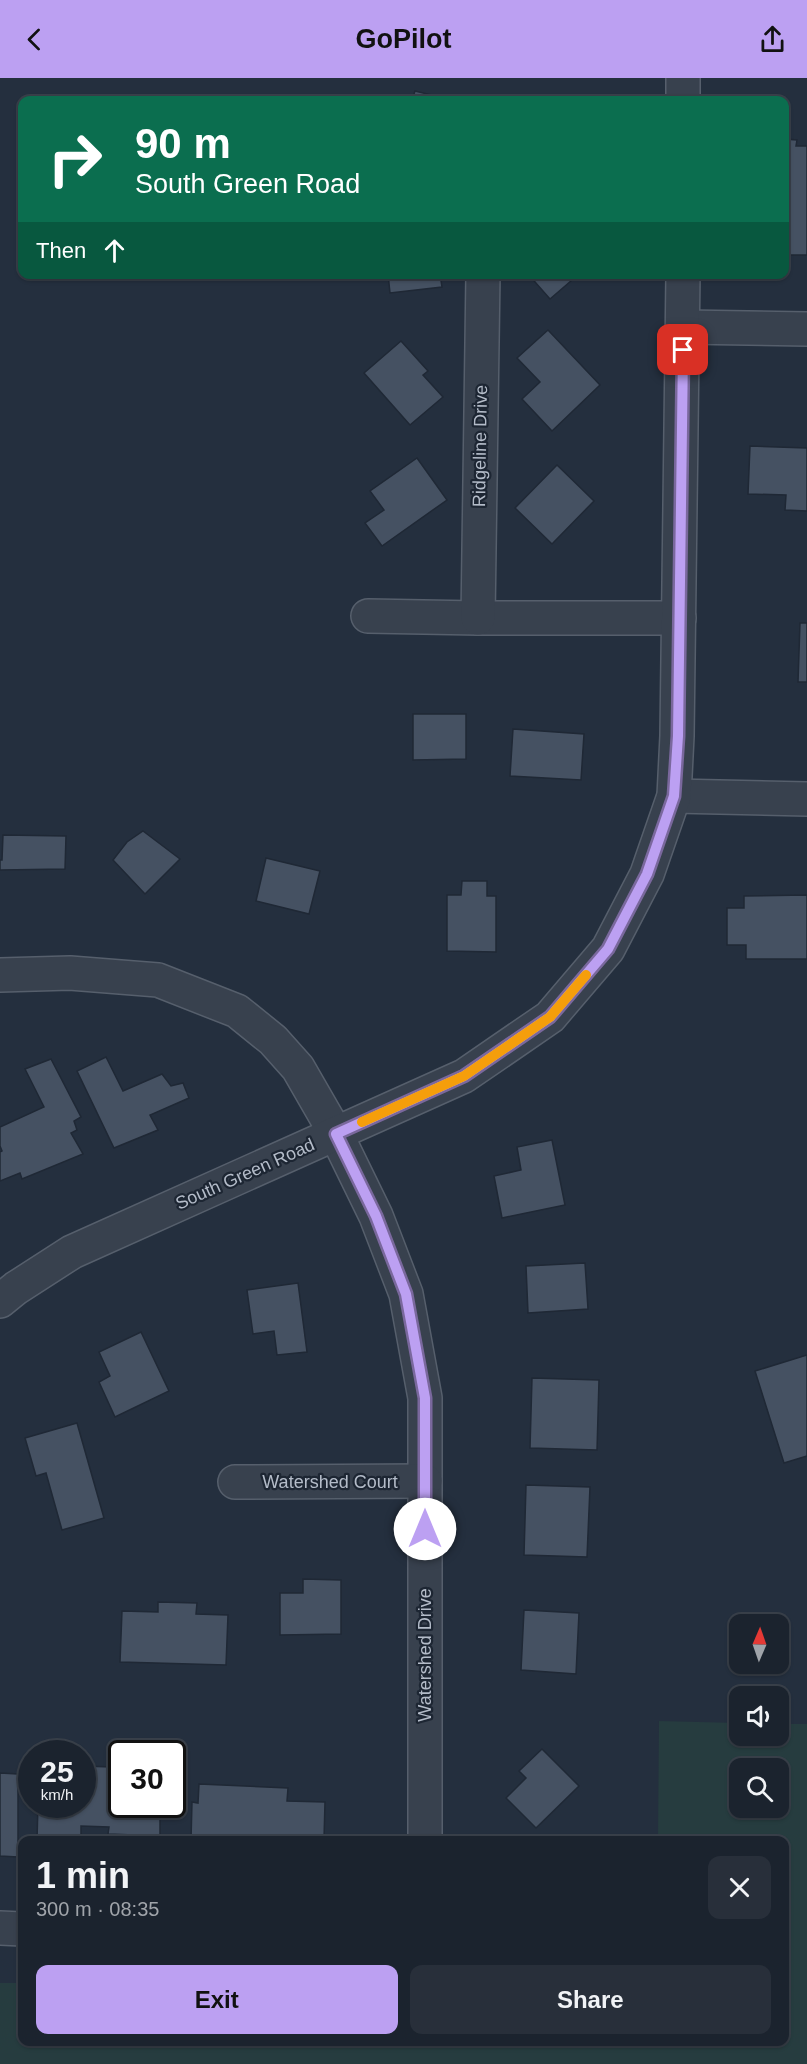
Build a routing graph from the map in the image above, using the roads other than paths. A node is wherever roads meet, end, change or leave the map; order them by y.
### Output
1 (683, 78) edge
2 (683, 96) edge
3 (483, 279) edge
4 (683, 279) edge
5 (683, 327) junction
6 (807, 329) edge
7 (368, 615) dead end
8 (478, 618) junction
9 (679, 618) junction
10 (674, 796) junction
11 (807, 799) edge
12 (0, 975) edge
13 (336, 1134) junction
14 (0, 1301) edge
15 (425, 1481) junction
16 (235, 1482) dead end
17 (425, 1836) edge
18 (0, 1928) edge
19 (18, 1929) edge

1 - 2 street
3 - 8 street, Ridgeline Drive
4 - 5 street, South Green Road
5 - 6 street
5 - 9 street, South Green Road
7 - 8 street
8 - 9 street
9 - 10 street, South Green Road
10 - 11 street
10 - 13 street, South Green Road
12 - 13 street, Watershed Drive
13 - 14 street, South Green Road
13 - 15 street, Watershed Drive
15 - 16 street, Watershed Court
15 - 17 street, Watershed Drive
18 - 19 street

